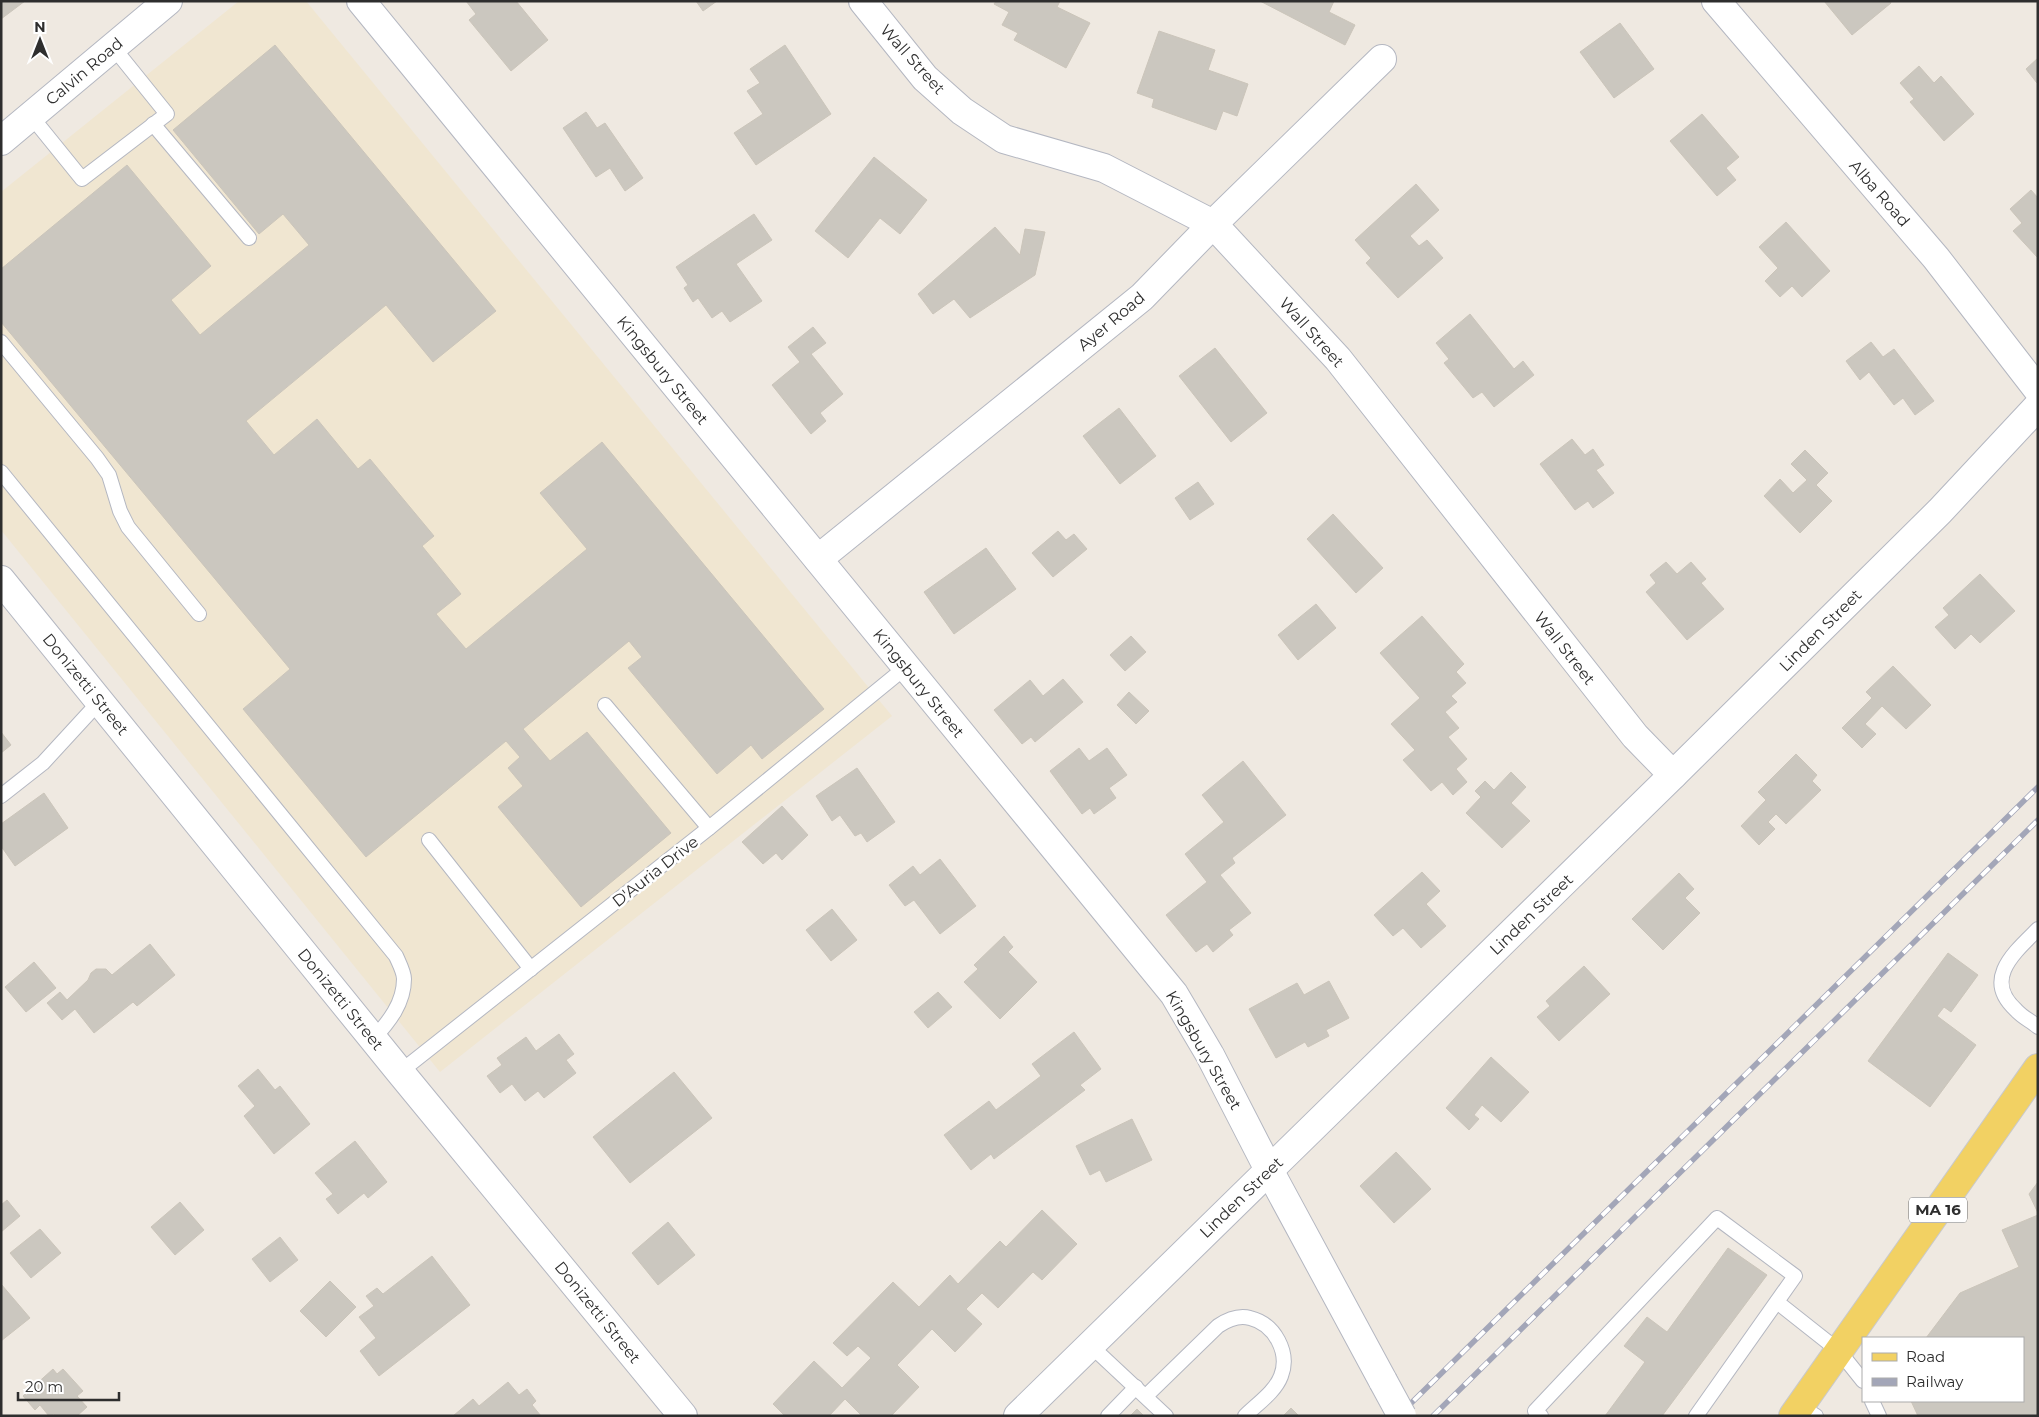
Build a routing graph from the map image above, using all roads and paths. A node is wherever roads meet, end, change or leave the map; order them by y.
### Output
1 (168, 1) edge
2 (361, 1) edge
3 (863, 1) edge
4 (1716, 1) edge
5 (113, 46) junction
6 (1382, 59) dead end
7 (31, 116) junction
8 (153, 124) junction
9 (1, 141) edge
10 (1213, 224) junction
11 (249, 238) dead end
12 (1, 342) edge
13 (2038, 390) edge
14 (2038, 406) edge
15 (1, 472) edge
16 (818, 559) junction
17 (1, 580) edge
18 (199, 614) dead end
19 (906, 667) junction
20 (100, 701) junction
21 (605, 705) dead end
22 (1672, 776) junction
23 (1, 796) edge
24 (709, 828) junction
25 (429, 840) dead end
26 (2038, 929) edge
27 (531, 969) junction
28 (2038, 1027) edge
29 (374, 1039) junction
30 (2038, 1068) edge
31 (400, 1072) junction
32 (1269, 1170) junction
33 (1777, 1302) junction
34 (1090, 1344) junction
35 (1839, 1351) junction
36 (1862, 1380) edge
37 (1141, 1392) junction
38 (1872, 1402) edge
39 (1803, 1412) edge
40 (1536, 1414) edge
41 (683, 1416) edge
42 (1018, 1416) edge
43 (1108, 1416) edge
44 (1166, 1416) edge
45 (1245, 1416) edge
46 (1402, 1416) edge
47 (1696, 1416) edge
48 (1879, 1416) edge

1 - 5 street, Calvin Road
2 - 16 street, Kingsbury Street
3 - 10 street, Wall Street
4 - 13 street, Alba Road
5 - 7 street, Calvin Road
5 - 8 lane
6 - 10 street, Ayer Road
7 - 8 lane
7 - 9 street, Calvin Road
8 - 11 lane
10 - 16 street, Ayer Road
10 - 22 street, Wall Street
12 - 18 lane
14 - 22 street, Linden Street
15 - 29 lane
16 - 19 street, Kingsbury Street
17 - 20 street, Donizetti Street
19 - 24 lane, D'Auria Drive
19 - 32 street, Kingsbury Street
20 - 23 lane
20 - 29 street, Donizetti Street
21 - 24 lane
22 - 32 street, Linden Street
24 - 27 lane, D'Auria Drive
25 - 27 lane
26 - 28 lane
27 - 31 lane, D'Auria Drive
29 - 31 street, Donizetti Street
30 - 35 main road, MA 16
31 - 41 street, Donizetti Street
32 - 34 street, Linden Street
32 - 46 street, Kingsbury Street, bridge
33 - 35 lane
33 - 40 lane
33 - 47 lane
34 - 37 lane
34 - 42 street, Linden Street
35 - 36 lane
35 - 39 main road, MA 16
37 - 43 lane
37 - 44 lane
37 - 45 lane
38 - 48 lane

